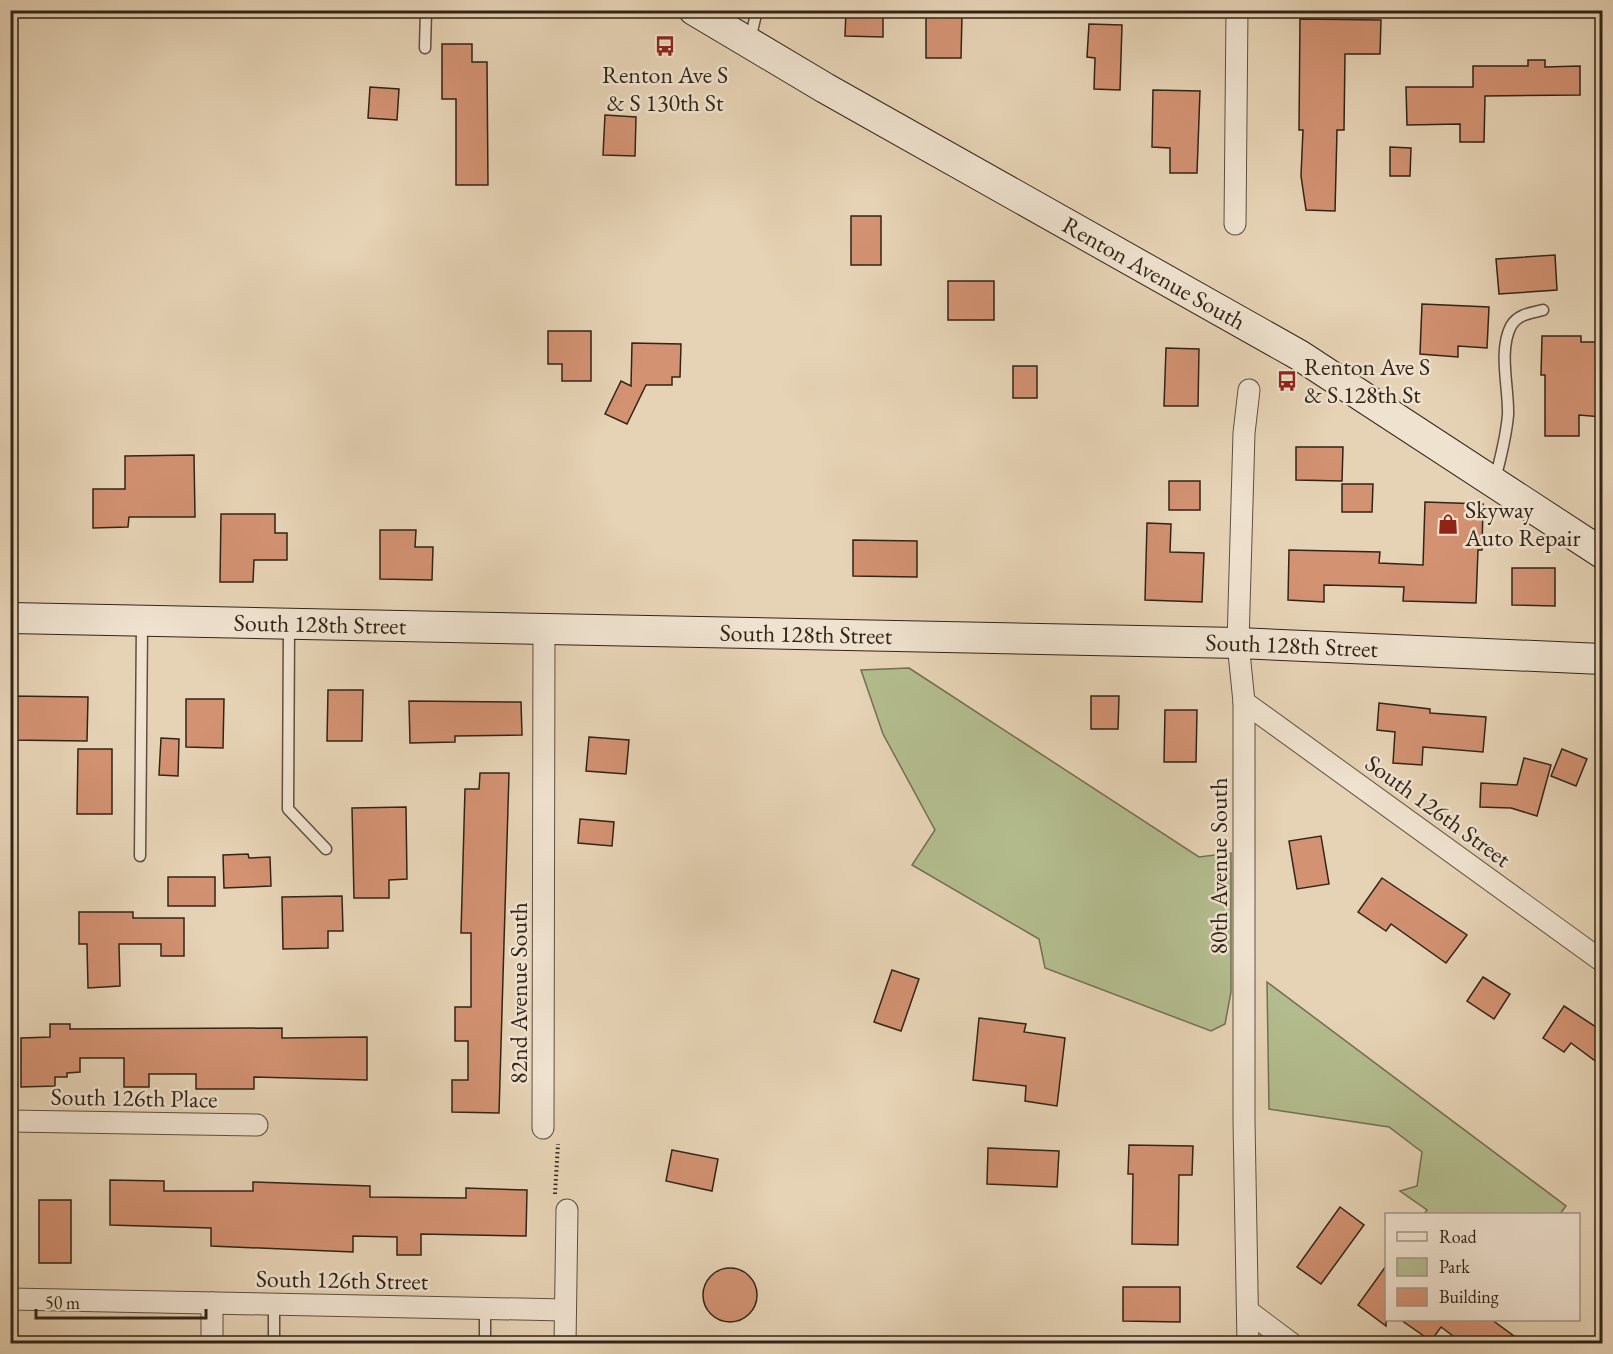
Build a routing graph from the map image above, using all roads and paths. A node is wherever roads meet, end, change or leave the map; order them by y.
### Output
1 (426, 10) edge
2 (694, 10) edge
3 (757, 10) edge
4 (1237, 10) edge
5 (750, 43) junction
6 (426, 48) dead end
7 (1234, 224) dead end
8 (1543, 309) dead end
9 (1249, 390) dead end
10 (1494, 482) junction
11 (1602, 553) edge
12 (10, 618) edge
13 (142, 620) junction
14 (289, 623) junction
15 (544, 628) junction
16 (1238, 643) junction
17 (1598, 653) edge
18 (1244, 702) junction
19 (326, 849) dead end
20 (140, 856) dead end
21 (1602, 961) edge
22 (10, 1121) edge
23 (257, 1125) dead end
24 (543, 1128) joint
25 (567, 1210) joint
26 (10, 1299) edge
27 (212, 1303) junction
28 (274, 1304) junction
29 (485, 1308) junction
30 (565, 1310) junction
31 (1248, 1311) junction
32 (212, 1344) edge
33 (274, 1344) edge
34 (485, 1344) edge
35 (565, 1344) edge
36 (1248, 1344) edge
37 (1292, 1344) edge

1 - 6 lane
2 - 5 street, Renton Avenue South
3 - 5 lane
4 - 7 street
5 - 10 street, Renton Avenue South
8 - 10 lane
9 - 16 street, 80th Avenue South
10 - 11 street, Renton Avenue South
12 - 13 street, South 128th Street
13 - 14 street, South 128th Street
13 - 20 lane
14 - 15 street, South 128th Street
14 - 19 lane
15 - 16 street, South 128th Street
15 - 24 street, 82nd Avenue South
16 - 17 street, South 128th Street
16 - 18 street, 80th Avenue South
18 - 21 street, South 126th Street
18 - 31 street, 80th Avenue South
22 - 23 street, South 126th Place
24 - 25 path
25 - 30 street
26 - 27 street, South 126th Street
27 - 28 street, South 126th Street
27 - 32 street
28 - 29 street, South 126th Street
28 - 33 lane
29 - 30 street, South 126th Street
29 - 34 lane
30 - 35 street
31 - 36 street, 80th Avenue South
31 - 37 street

